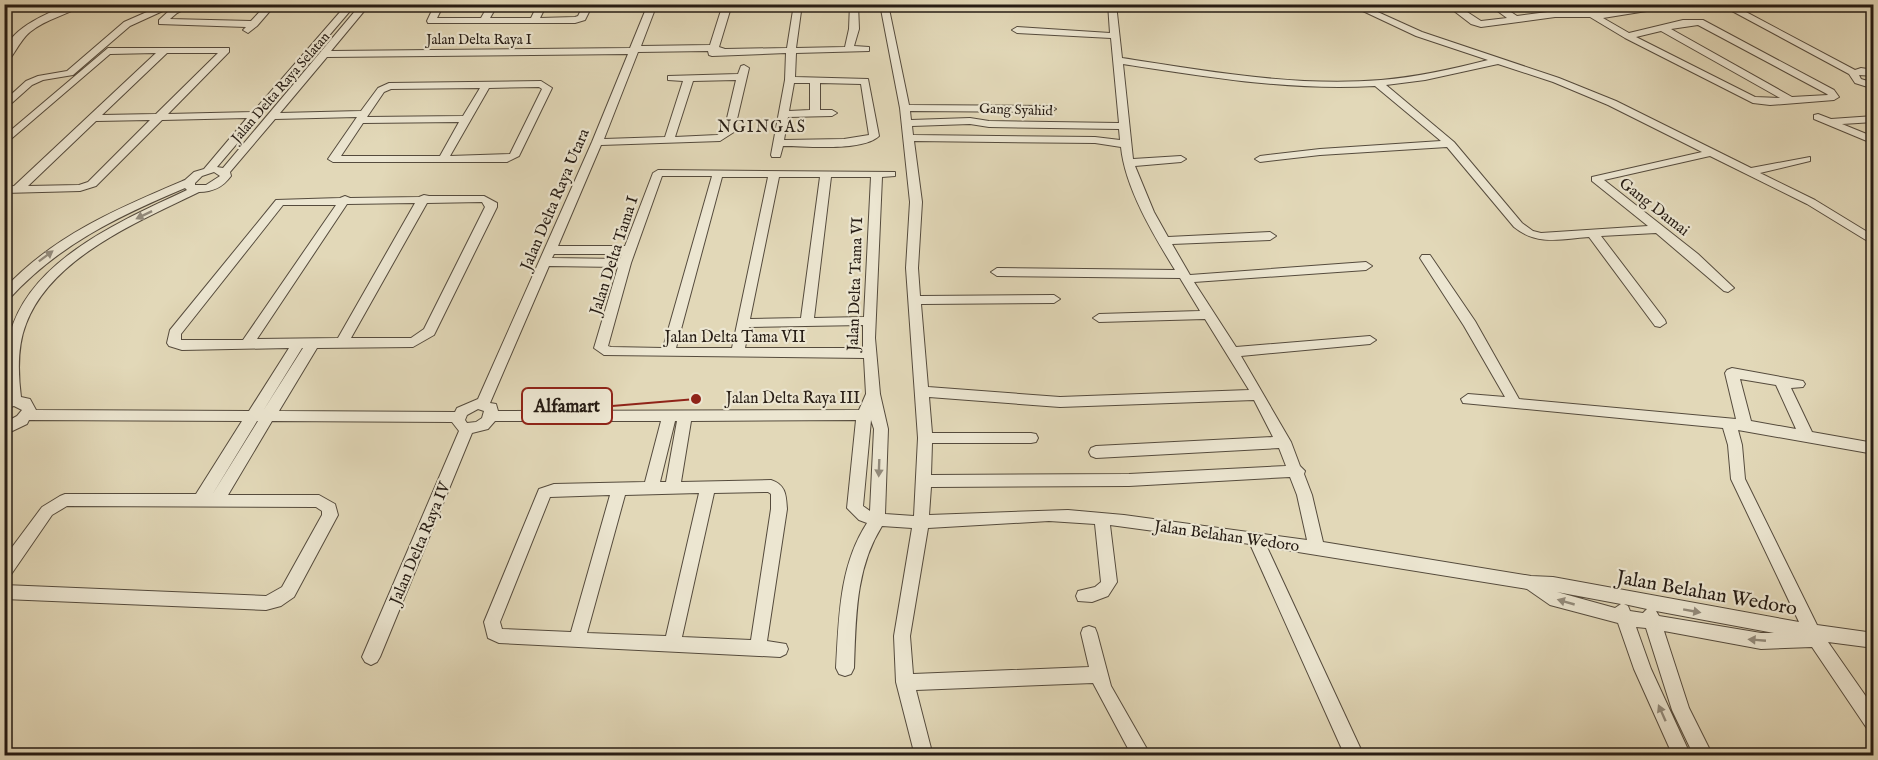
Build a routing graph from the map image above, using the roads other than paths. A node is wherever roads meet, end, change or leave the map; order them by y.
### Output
1 (81, 4) edge
2 (174, 4) edge
3 (190, 4) edge
4 (272, 4) edge
5 (352, 4) edge
6 (366, 4) edge
7 (440, 4) edge
8 (494, 4) edge
9 (543, 4) edge
10 (589, 4) edge
11 (652, 4) edge
12 (728, 4) edge
13 (798, 4) edge
14 (854, 4) edge
15 (884, 4) edge
16 (1112, 4) edge
17 (1352, 4) edge
18 (1449, 4) edge
19 (1492, 4) edge
20 (1539, 4) edge
21 (1686, 4) edge
22 (1723, 4) edge
23 (1737, 4) edge
24 (1591, 10) edge
25 (1555, 14) junction
26 (1515, 19) junction
27 (484, 21) junction
28 (534, 21) junction
29 (1663, 28) junction
30 (1017, 30) dead end
31 (1115, 36) junction
32 (1628, 36) junction
33 (165, 50) junction
34 (791, 50) junction
35 (632, 51) junction
36 (716, 51) junction
37 (325, 54) junction
38 (1117, 60) junction
39 (1497, 61) junction
40 (4, 62) edge
41 (1870, 72) edge
42 (1853, 73) junction
43 (671, 78) dead end
44 (689, 78) junction
45 (790, 80) junction
46 (815, 80) junction
47 (486, 84) junction
48 (1378, 84) junction
49 (1874, 86) edge
50 (1790, 100) junction
51 (4, 107) edge
52 (905, 108) junction
53 (1051, 109) dead end
54 (258, 112) junction
55 (275, 113) junction
56 (815, 113) junction
57 (832, 113) dead end
58 (164, 114) junction
59 (784, 114) junction
60 (363, 115) junction
61 (92, 117) junction
62 (466, 119) junction
63 (1874, 119) edge
64 (1854, 120) junction
65 (907, 123) junction
66 (1124, 126) junction
67 (1874, 136) edge
68 (909, 138) junction
69 (669, 140) junction
70 (1874, 141) edge
71 (4, 142) edge
72 (597, 142) junction
73 (779, 143) junction
74 (1125, 144) junction
75 (1450, 144) junction
76 (1710, 153) junction
77 (776, 155) dead end
78 (443, 159) junction
79 (1181, 159) dead end
80 (1260, 159) dead end
81 (1806, 159) dead end
82 (1128, 163) junction
83 (208, 170) junction
84 (225, 172) junction
85 (1749, 172) junction
86 (718, 173) junction
87 (774, 174) junction
88 (826, 174) junction
89 (877, 174) junction
90 (891, 174) dead end
91 (193, 186) junction
92 (4, 190) edge
93 (17, 190) junction
94 (424, 198) junction
95 (345, 199) junction
96 (1658, 229) junction
97 (1593, 234) junction
98 (1270, 236) dead end
99 (1163, 241) junction
100 (1874, 241) edge
101 (550, 250) junction
102 (629, 250) junction
103 (1426, 258) dead end
104 (545, 262) junction
105 (625, 263) junction
106 (1366, 266) dead end
107 (997, 272) dead end
108 (4, 276) edge
109 (1184, 276) junction
110 (14, 281) edge
111 (1728, 288) dead end
112 (4, 297) edge
113 (1054, 299) dead end
114 (913, 300) junction
115 (1208, 315) junction
116 (1099, 318) dead end
117 (869, 321) junction
118 (807, 322) junction
119 (744, 323) junction
120 (1660, 323) dead end
121 (1370, 340) dead end
122 (313, 343) junction
123 (342, 343) junction
124 (247, 344) junction
125 (298, 344) junction
126 (601, 348) joint
127 (668, 352) junction
128 (1231, 352) junction
129 (737, 353) junction
130 (869, 353) junction
131 (1781, 381) junction
132 (1798, 384) dead end
133 (922, 392) junction
134 (1257, 395) junction
135 (1468, 399) dead end
136 (9, 402) edge
137 (1514, 402) junction
138 (487, 410) junction
139 (26, 415) junction
140 (871, 415) junction
141 (253, 416) junction
142 (268, 416) junction
143 (669, 416) junction
144 (685, 416) junction
145 (463, 423) junction
146 (1729, 424) junction
147 (1745, 425) junction
148 (6, 431) edge
149 (1806, 435) junction
150 (925, 438) junction
151 (1031, 438) dead end
152 (1284, 442) junction
153 (1874, 448) edge
154 (1096, 452) dead end
155 (1298, 471) junction
156 (924, 481) junction
157 (708, 486) junction
158 (673, 487) junction
159 (620, 488) junction
160 (651, 488) junction
161 (201, 499) junction
162 (218, 499) junction
163 (1102, 518) junction
164 (877, 521) junction
165 (921, 522) junction
166 (1255, 538) junction
167 (1316, 547) junction
168 (4, 571) edge
169 (1531, 583) junction
170 (4, 592) edge
171 (1084, 596) dead end
172 (1619, 598) junction
173 (1647, 603) junction
174 (1623, 616) junction
175 (1652, 622) junction
176 (1089, 633) dead end
177 (1784, 634) junction
178 (1814, 636) junction
179 (577, 640) junction
180 (1874, 641) edge
181 (672, 645) junction
182 (758, 647) junction
183 (780, 649) dead end
184 (371, 657) dead end
185 (845, 668) dead end
186 (1098, 675) junction
187 (906, 682) junction
188 (1874, 724) edge
189 (924, 756) edge
190 (1142, 756) edge
191 (1355, 756) edge
192 (1682, 756) edge
193 (1704, 756) edge

1 - 40 street
2 - 51 street
3 - 4 street
5 - 54 street, Jalan Delta Raya Selatan
6 - 37 street, Jalan Delta Raya Selatan
7 - 27 street
8 - 27 street
9 - 28 street
10 - 28 street
11 - 35 street, Jalan Delta Raya Utara
12 - 36 street
13 - 34 street
14 - 34 street, Jalan Delta Raya I
15 - 52 street
16 - 31 street
17 - 39 street
18 - 26 street
19 - 26 street
20 - 25 street
21 - 24 street
22 - 42 street
23 - 41 street
24 - 25 street
24 - 32 street
25 - 26 street
27 - 28 street
29 - 32 street
29 - 50 street
29 - 50 street
30 - 31 street
31 - 38 street
32 - 50 street
33 - 58 street
33 - 61 street
33 - 71 street
34 - 36 street, Jalan Delta Raya I
34 - 45 street
35 - 36 street, Jalan Delta Raya I
35 - 37 street, Jalan Delta Raya I
35 - 72 street, Jalan Delta Raya Utara
37 - 55 street, Jalan Delta Raya Selatan
38 - 48 street
38 - 66 street
39 - 48 street
39 - 76 street
41 - 42 street
42 - 49 street
43 - 44 street
44 - 69 street
44 - 69 street
45 - 46 street
45 - 59 street
46 - 56 street
46 - 73 street
47 - 60 street
47 - 62 street
47 - 78 street
48 - 75 street
52 - 53 street
52 - 65 street
54 - 58 street
54 - 83 street, Jalan Delta Raya Selatan
55 - 60 street
55 - 84 street, Jalan Delta Raya Selatan
56 - 57 street
56 - 59 street
58 - 61 street
58 - 93 street
59 - 73 street
60 - 62 street
60 - 78 street
61 - 93 street
62 - 78 street
63 - 64 street
64 - 67 street
64 - 70 street
65 - 66 street, Gang Syahid
65 - 68 street
66 - 74 street
68 - 74 street
68 - 114 street
69 - 72 street
72 - 101 street, Jalan Delta Raya Utara
73 - 77 street
74 - 82 street
75 - 80 street
75 - 97 street
76 - 85 street
76 - 96 street, Gang Damai
79 - 82 street
81 - 85 street
82 - 99 street
83 - 84 street
83 - 91 street, Jalan Delta Raya Selatan
84 - 91 street, Jalan Delta Raya Selatan
85 - 100 street
86 - 87 street
86 - 102 street, Jalan Delta Tama I
86 - 127 street
87 - 88 street
87 - 119 street
88 - 89 street
88 - 118 street
89 - 90 street
89 - 117 street, Jalan Delta Tama VI
110 -> 91 street
91 -> 136 street
92 - 93 street
94 - 95 street
94 - 123 street
94 - 123 street
95 - 124 street
95 - 124 street
96 - 97 street
96 - 111 street, Gang Damai
97 - 120 street
98 - 99 street
99 - 109 street
101 - 102 street
101 - 104 street, Jalan Delta Raya Utara
102 - 105 street, Jalan Delta Tama I
103 - 137 street
104 - 105 street
104 - 138 street, Jalan Delta Raya Utara
105 - 126 street, Jalan Delta Tama I
106 - 109 street
107 - 109 street
108 - 110 street
109 - 115 street
110 - 112 street
113 - 114 street
114 - 133 street
115 - 116 street
115 - 128 street
117 - 118 street
117 - 130 street, Jalan Delta Tama VI
118 - 119 street
119 - 129 street
121 - 128 street
122 - 123 street
122 - 125 street
122 - 142 street
124 - 125 street
125 - 141 street
126 - 127 street, Jalan Delta Tama VII
127 - 129 street, Jalan Delta Tama VII
128 - 134 street
129 - 130 street, Jalan Delta Tama VII
130 - 140 street, Jalan Delta Tama VI
131 - 132 street
131 - 147 street
131 - 149 street
133 - 134 street
133 - 150 street
134 - 152 street
135 - 137 street
136 - 139 street
137 - 146 street
138 - 143 street, Jalan Delta Raya III
138 - 145 street
138 - 145 street
139 - 141 street
139 - 148 street
140 - 144 street, Jalan Delta Raya III
140 -> 164 street
140 - 164 street
141 - 142 street
141 - 161 street
142 - 145 street
142 - 162 street
143 - 144 street, Jalan Delta Raya III
143 - 160 street
144 - 158 street
145 - 184 street, Jalan Delta Raya IV
146 - 147 street
146 - 178 street
147 - 149 street
149 - 153 street
150 - 151 street
150 - 156 street
152 - 154 street
152 - 155 street
155 - 156 street
155 - 167 street
156 - 165 street
157 - 158 street
157 - 181 street
157 - 182 street
158 - 160 street
159 - 160 street
159 - 179 street
159 - 179 street
161 - 162 street
161 - 168 street
162 - 170 street
163 - 165 street, Jalan Belahan Wedoro
163 - 166 street, Jalan Belahan Wedoro
163 - 171 street
164 - 165 street, Jalan Belahan Wedoro
164 - 185 street
165 - 187 street
166 - 167 street, Jalan Belahan Wedoro
166 - 191 street
167 - 169 street, Jalan Belahan Wedoro
169 - 172 street, Jalan Belahan Wedoro
174 -> 169 street, Jalan Belahan Wedoro
172 - 173 street, Jalan Belahan Wedoro
172 - 174 street
173 - 175 street
173 -> 177 street, Jalan Belahan Wedoro
174 - 175 street, Jalan Belahan Wedoro
192 -> 174 street
177 -> 175 street, Jalan Belahan Wedoro
175 - 193 street
176 - 186 street
177 - 178 street, Jalan Belahan Wedoro
178 - 180 street, Jalan Belahan Wedoro
178 - 188 street
179 - 181 street
181 - 182 street
182 - 183 street
186 - 187 street
186 - 190 street
187 - 189 street

